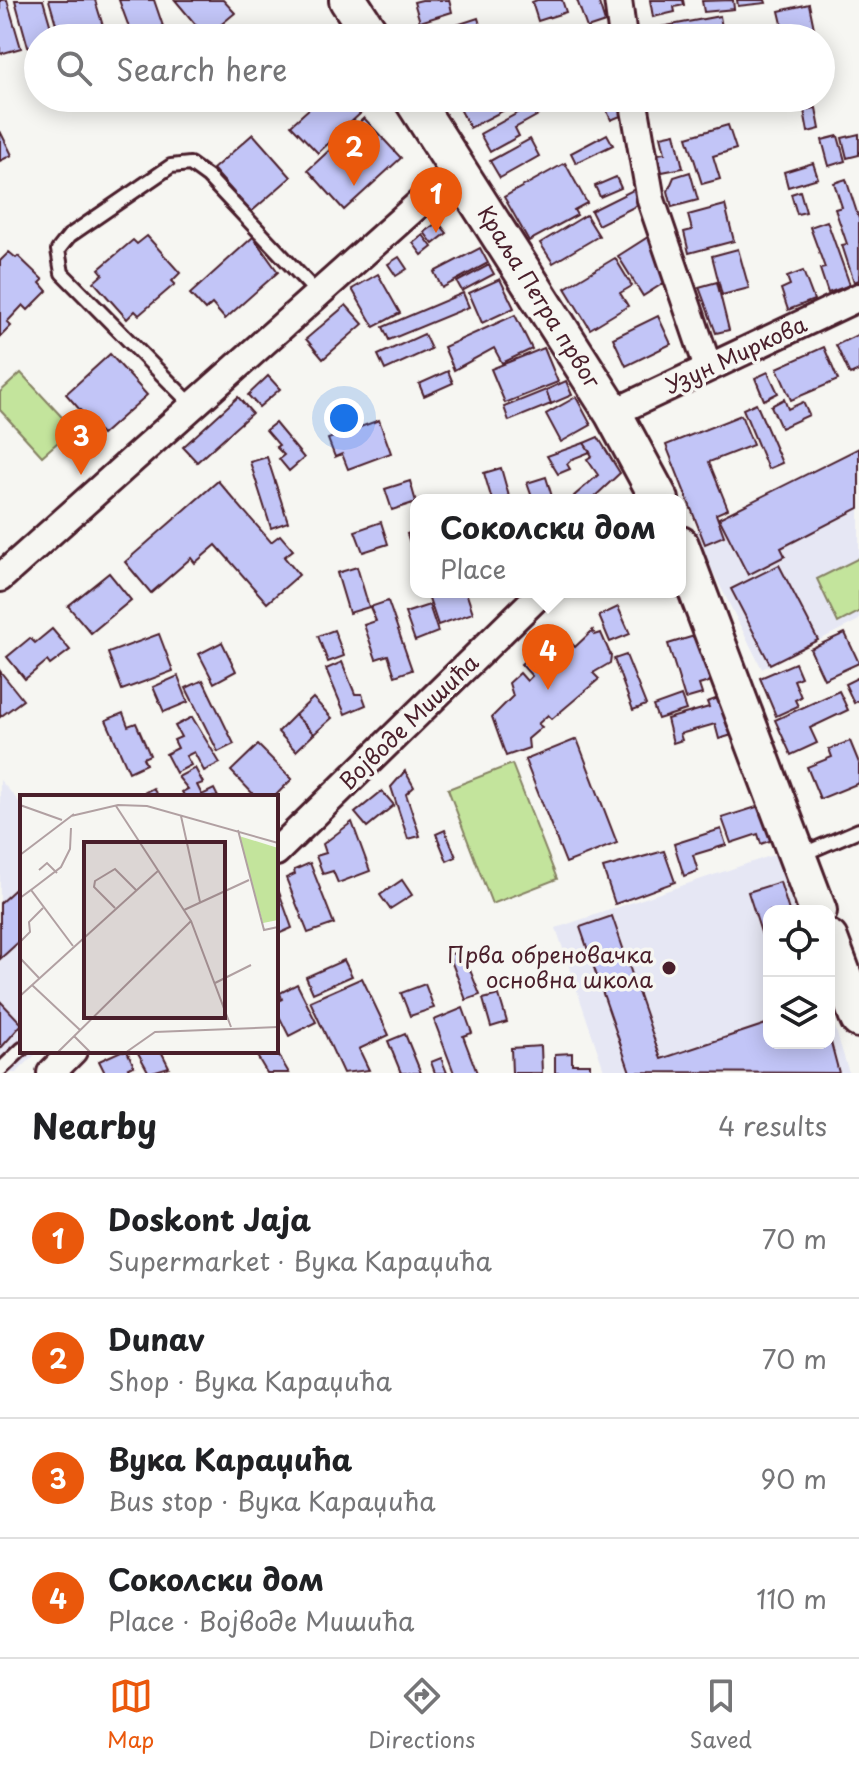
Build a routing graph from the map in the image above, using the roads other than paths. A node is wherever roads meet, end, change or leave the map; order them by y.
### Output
1 (348, 0) edge
2 (618, 0) edge
3 (364, 24) edge
4 (621, 24) edge
5 (421, 112) edge
6 (635, 112) edge
7 (458, 169) junction
8 (318, 294) junction
9 (859, 297) edge
10 (708, 367) junction
11 (193, 406) junction
12 (613, 413) junction
13 (649, 494) edge
14 (686, 561) edge
15 (0, 578) edge
16 (536, 598) edge
17 (859, 830) edge
18 (278, 850) edge
19 (798, 856) junction
20 (816, 905) edge
21 (835, 955) edge
22 (859, 1019) edge
23 (20, 1051) edge
24 (71, 1053) edge
25 (0, 1070) edge
26 (51, 1073) edge

1 - 3 street
2 - 4 street
5 - 7 street, Краља Петра првог
6 - 10 street
7 - 8 street
7 - 12 street, Краља Петра првог
8 - 11 street
8 - 11 lane
9 - 10 street, Узун Миркова
10 - 12 street, Узун Миркова
11 - 15 street
12 - 13 street, Краља Петра првог
14 - 19 street
16 - 18 street, Војводе Мишића
17 - 19 lane
19 - 20 street
21 - 22 street
23 - 25 lane
24 - 26 street

